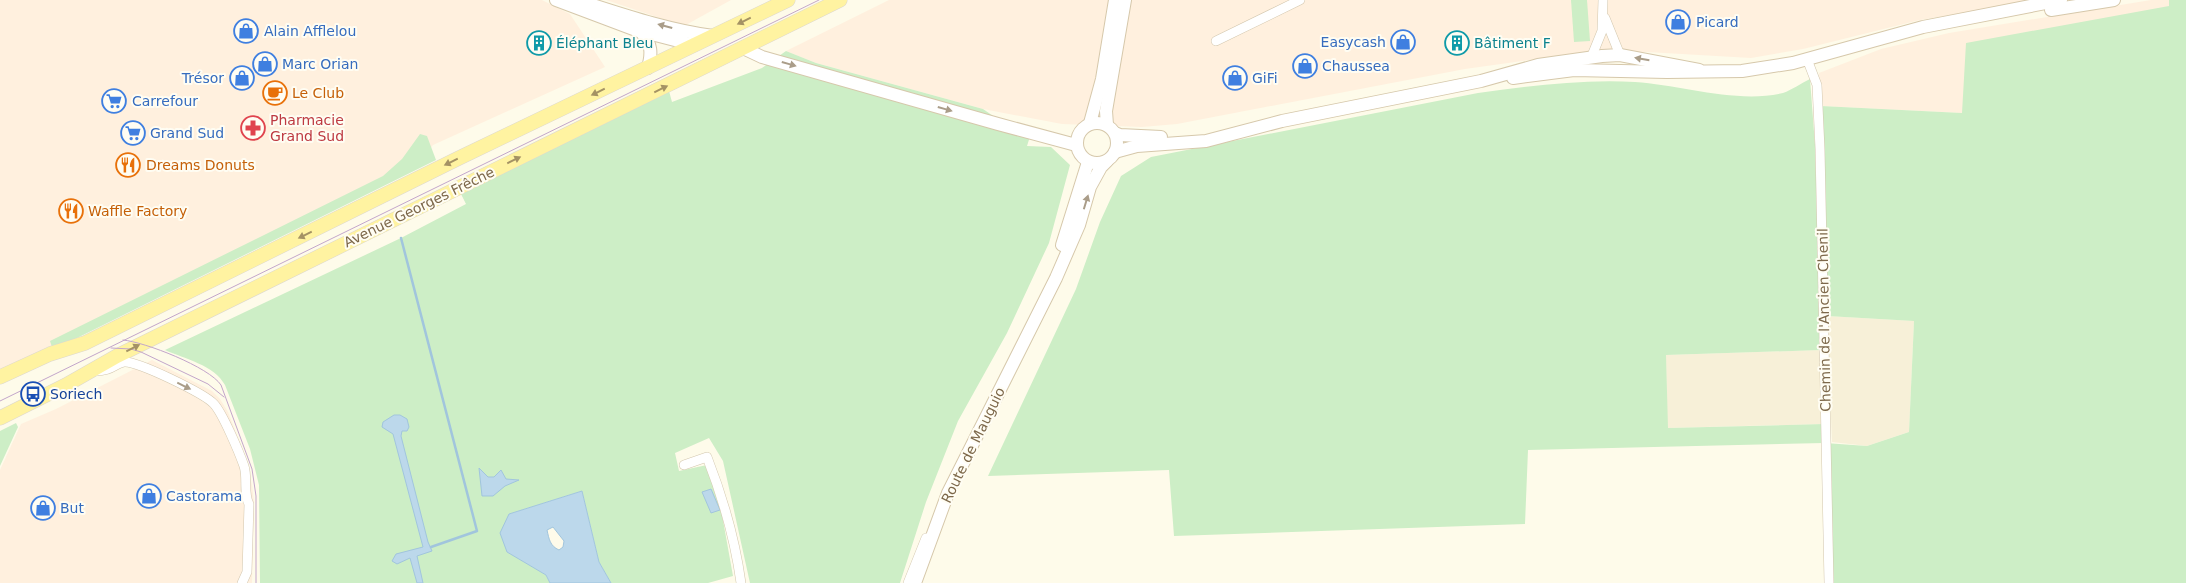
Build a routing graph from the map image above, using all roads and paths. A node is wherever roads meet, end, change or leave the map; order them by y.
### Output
1 (556, 0) edge
2 (577, 0) edge
3 (788, 0) edge
4 (840, 0) edge
5 (1115, 0) edge
6 (1125, 0) edge
7 (1300, 0) edge
8 (1603, 0) edge
9 (2062, 0) edge
10 (2114, 0) edge
11 (2034, 2) edge
12 (2009, 6) edge
13 (1604, 16) junction
14 (633, 29) junction
15 (713, 36) junction
16 (1216, 41) dead end
17 (694, 45) junction
18 (743, 48) junction
19 (1620, 55) junction
20 (726, 57) junction
21 (1590, 58) junction
22 (1806, 59) junction
23 (1604, 60) junction
24 (706, 67) junction
25 (648, 68) junction
26 (1620, 70) junction
27 (1700, 70) junction
28 (1544, 73) junction
29 (1481, 81) junction
30 (1090, 123) junction
31 (1111, 129) junction
32 (1233, 132) junction
33 (1076, 145) junction
34 (1111, 156) junction
35 (1088, 162) junction
36 (1039, 311) junction
37 (90, 371) junction
38 (0, 377) edge
39 (0, 418) edge
40 (684, 465) dead end
41 (948, 493) junction
42 (242, 583) edge
43 (741, 583) edge
44 (908, 583) edge
45 (916, 583) edge
46 (1829, 583) edge

1 - 14 street
15 -> 2 street
3 -> 15 main road, Avenue Georges Frêche
4 - 18 main road, Avenue Georges Frêche
5 - 30 street
6 - 31 street
7 - 16 street
8 - 13 street
9 - 11 street
10 - 12 street
11 - 12 street
12 - 22 street
13 - 19 street
13 - 21 street
14 - 17 street
14 - 25 street
15 - 17 main road, Avenue Georges Frêche
15 - 20 main road
17 - 24 main road
17 - 25 main road, Avenue Georges Frêche
18 - 20 main road, Avenue Georges Frêche
18 -> 33 street
19 - 21 street
19 - 23 street
27 -> 19 street
20 - 24 main road, Avenue Georges Frêche
21 - 23 street
21 - 29 street
22 - 27 street
22 - 46 street, Chemin de l'Ancien Chenil
23 - 26 street
23 - 28 street
37 -> 24 main road, Avenue Georges Frêche
25 -> 38 main road, Avenue Georges Frêche
26 - 27 street
26 - 28 street
28 - 29 street
29 - 32 street
30 - 31 street
30 - 33 street
31 - 32 street
31 - 34 street
32 - 34 street
33 - 35 street
34 - 35 street
36 -> 34 street, Route de Mauguio
35 - 36 street, Route de Mauguio
36 - 41 street, Route de Mauguio
37 - 39 main road, Avenue Georges Frêche
37 -> 42 street
40 - 43 street
41 - 44 street
41 - 45 street, Route de Mauguio

